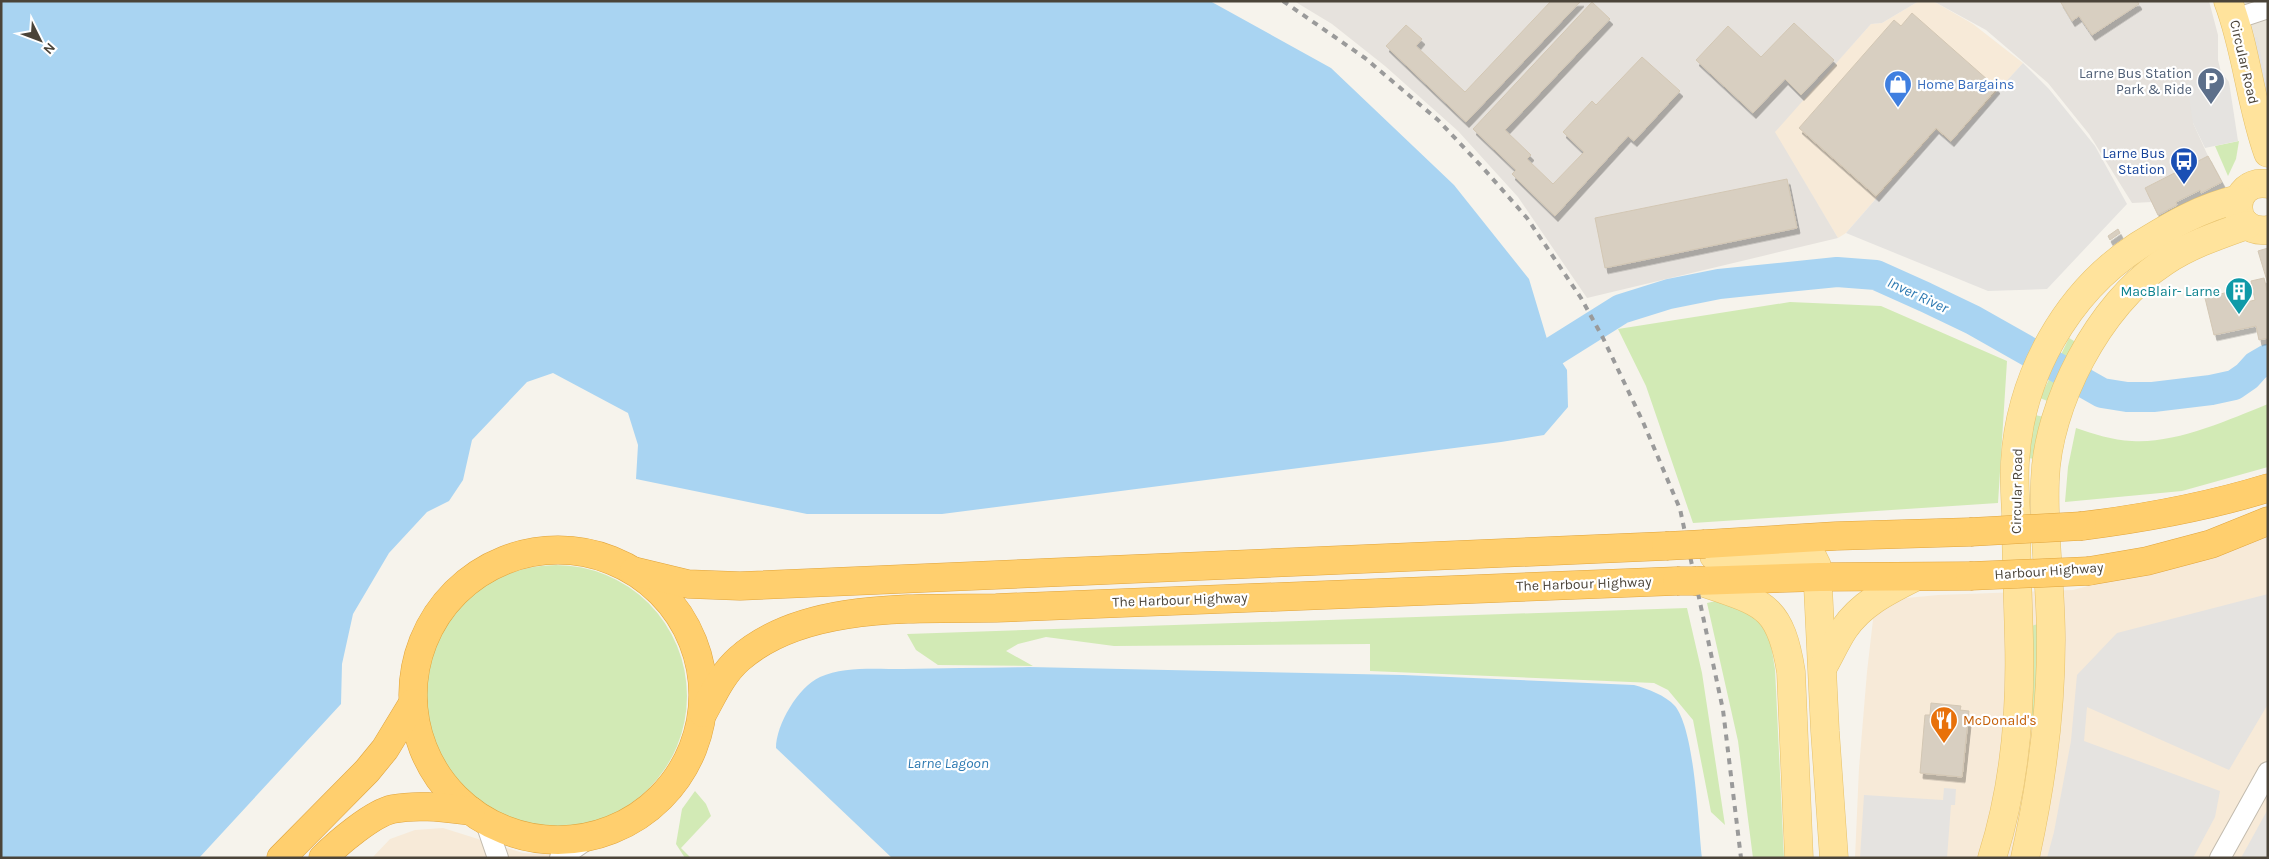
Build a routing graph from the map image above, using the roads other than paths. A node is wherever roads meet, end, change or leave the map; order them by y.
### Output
1 (2268, 8) edge
2 (2231, 10) edge
3 (2259, 127) junction
4 (2268, 153) edge
5 (2251, 190) edge
6 (2257, 227) edge
7 (2268, 488) edge
8 (2268, 521) edge
9 (1686, 561) junction
10 (634, 571) junction
11 (1819, 577) junction
12 (1913, 578) junction
13 (1822, 668) junction
14 (413, 703) junction
15 (703, 713) junction
16 (2268, 772) edge
17 (479, 817) junction
18 (589, 838) junction
19 (281, 858) edge
20 (323, 858) edge
21 (498, 858) edge
22 (560, 858) edge
23 (1799, 858) edge
24 (1834, 858) edge
25 (1992, 858) edge
26 (2025, 858) edge
27 (2220, 858) edge

1 - 2 street
2 - 3 main road, Circular Road
3 - 4 main road, Circular Road
3 - 5 main road
5 - 6 main road
5 - 25 main road, Circular Road
6 - 26 main road, Circular Road
7 - 9 highway, bridge
8 - 12 highway, Harbour Highway, bridge
9 - 10 highway
9 - 11 highway, Harbour Highway
9 - 15 highway, The Harbour Highway
9 - 23 main road
10 - 14 highway
10 - 15 highway
11 - 12 highway, Harbour Highway
11 - 13 main road
12 - 13 main road
13 - 24 main road
14 - 17 highway
14 - 19 highway
15 - 18 highway
16 - 27 street
17 - 18 highway
17 - 20 highway
17 - 21 street
18 - 22 street

